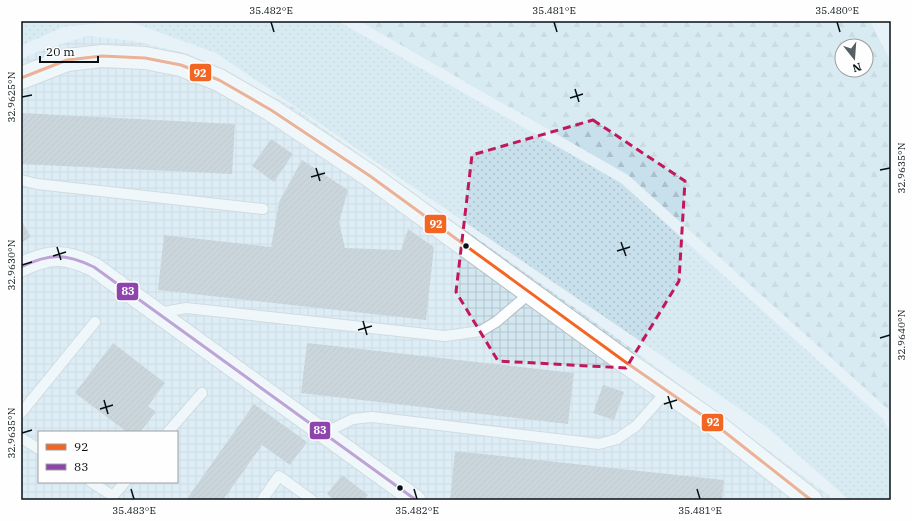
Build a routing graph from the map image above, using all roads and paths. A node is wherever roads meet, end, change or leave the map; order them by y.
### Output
1 (21, 78) edge
2 (21, 180) edge
3 (263, 209) dead end
4 (21, 267) edge
5 (530, 293) junction
6 (158, 313) junction
7 (95, 322) dead end
8 (667, 391) junction
9 (202, 393) dead end
10 (21, 413) edge
11 (169, 431) edge
12 (324, 433) junction
13 (21, 438) edge
14 (38, 449) edge
15 (93, 483) edge
16 (124, 483) edge
17 (262, 500) edge
18 (312, 500) edge
19 (416, 500) edge
20 (811, 500) edge

1 - 5 street
2 - 3 lane
4 - 6 street
5 - 6 lane
5 - 8 street
6 - 12 street
7 - 10 lane
8 - 12 lane
8 - 20 street
9 - 11 lane
12 - 19 street
13 - 14 lane
15 - 16 lane
17 - 18 lane

